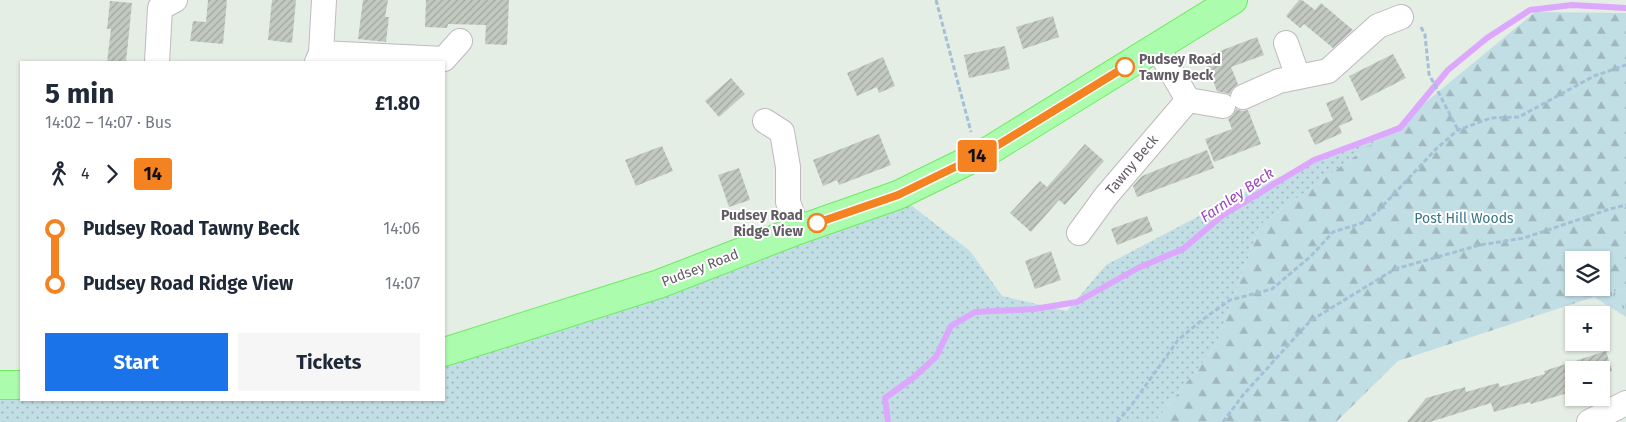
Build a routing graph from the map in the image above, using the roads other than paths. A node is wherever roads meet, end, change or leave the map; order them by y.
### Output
1 (324, 0) edge
2 (1233, 0) edge
3 (160, 3) edge
4 (1411, 22) road end
5 (460, 41) dead end
6 (1286, 43) dead end
7 (1157, 47) junction
8 (319, 58) edge
9 (157, 61) edge
10 (1298, 77) junction
11 (1188, 100) junction
12 (765, 121) dead end
13 (798, 230) junction
14 (1079, 233) dead end
15 (445, 352) edge
16 (0, 385) edge
17 (20, 385) edge
18 (1626, 403) edge
19 (1590, 422) edge

1 - 8 street
2 - 7 main road, Pudsey Road
3 - 9 street
4 - 10 street
5 - 8 street
6 - 10 street
7 - 11 street
7 - 13 main road, Pudsey Road
10 - 11 street
11 - 14 street, Tawny Beck
12 - 13 street
13 - 15 main road, Pudsey Road
16 - 17 main road
18 - 19 street

